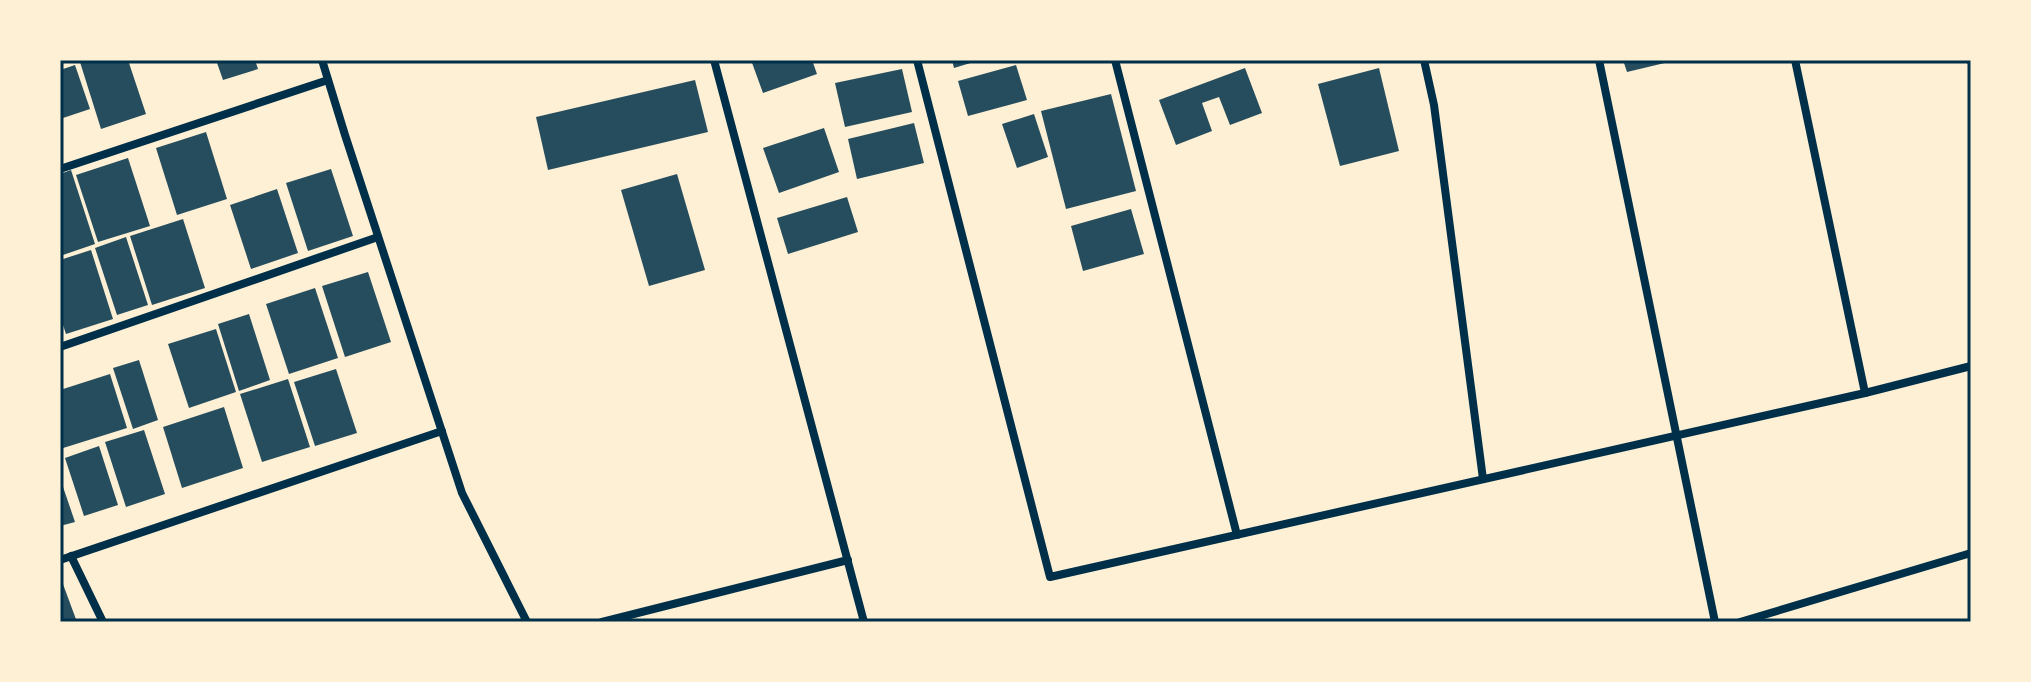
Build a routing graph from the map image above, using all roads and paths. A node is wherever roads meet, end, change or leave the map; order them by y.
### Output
1 (322, 60) edge
2 (714, 60) edge
3 (917, 60) edge
4 (1115, 60) edge
5 (1424, 60) edge
6 (1599, 60) edge
7 (1795, 60) edge
8 (328, 80) junction
9 (60, 169) edge
10 (378, 237) junction
11 (60, 347) edge
12 (1971, 366) edge
13 (1865, 393) junction
14 (442, 431) junction
15 (1677, 436) junction
16 (1483, 479) junction
17 (1237, 535) junction
18 (1971, 553) edge
19 (71, 556) junction
20 (60, 560) edge
21 (848, 560) junction
22 (103, 622) edge
23 (527, 622) edge
24 (602, 622) edge
25 (864, 622) edge
26 (1715, 622) edge
27 (1740, 622) edge

1 - 8 street
2 - 21 street
3 - 17 street
4 - 17 street
5 - 16 street
6 - 15 street
7 - 13 street
8 - 9 street
8 - 10 street
10 - 11 street
10 - 14 street
12 - 13 street
13 - 15 street
14 - 19 street
14 - 23 street
15 - 16 street
15 - 26 street
16 - 17 street
18 - 27 street
19 - 20 street
19 - 22 street
21 - 24 street
21 - 25 street

